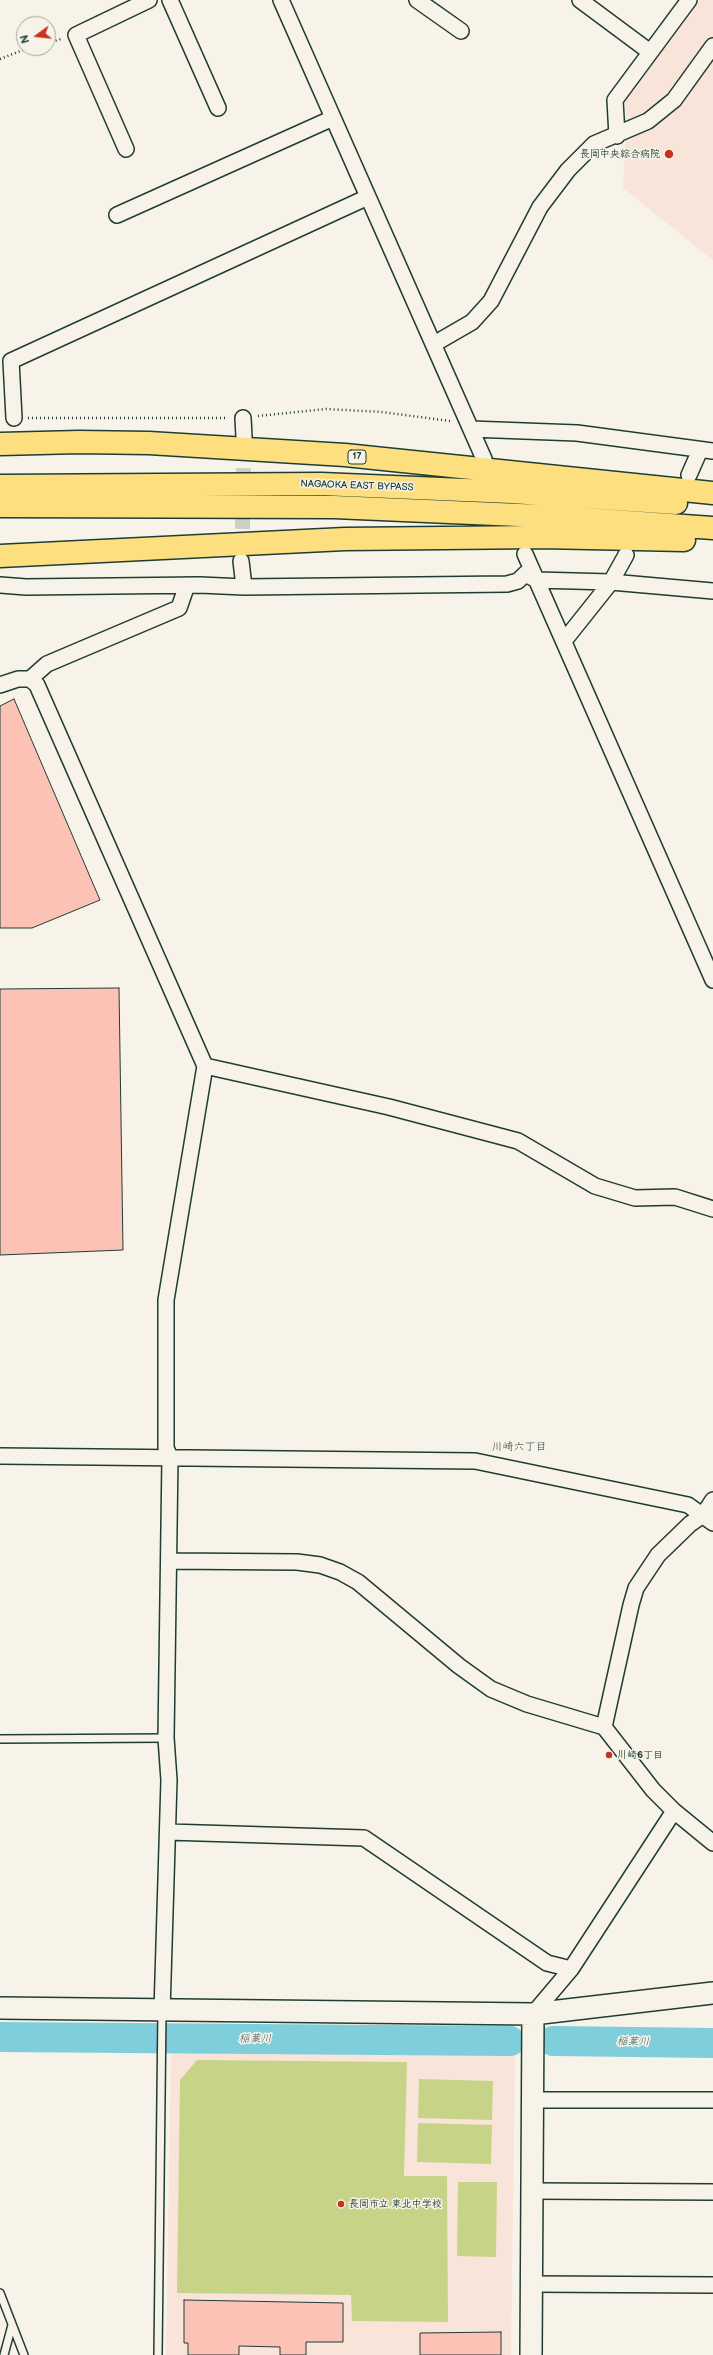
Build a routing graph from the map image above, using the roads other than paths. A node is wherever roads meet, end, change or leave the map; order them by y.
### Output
1 (149, 0) edge
2 (170, 0) edge
3 (281, 0) edge
4 (417, 0) edge
5 (580, 0) edge
6 (689, 0) edge
7 (461, 31) dead end
8 (713, 46) edge
9 (650, 52) junction
10 (218, 108) dead end
11 (333, 118) junction
12 (617, 136) junction
13 (126, 149) dead end
14 (368, 197) junction
15 (117, 215) dead end
16 (434, 344) junction
17 (14, 418) dead end
18 (243, 418) dead end
19 (472, 429) junction
20 (244, 437) tunnel mouth
21 (0, 444) edge
22 (707, 451) edge
23 (484, 459) dead end
24 (689, 475) dead end
25 (0, 486) edge
26 (713, 493) edge
27 (0, 506) edge
28 (713, 506) edge
29 (713, 528) edge
30 (713, 540) edge
31 (525, 554) dead end
32 (626, 555) dead end
33 (0, 556) edge
34 (242, 561) tunnel mouth
35 (537, 580) junction
36 (611, 582) junction
37 (0, 585) edge
38 (187, 585) junction
39 (244, 587) junction
40 (713, 591) edge
41 (564, 641) junction
42 (30, 679) junction
43 (0, 685) edge
44 (713, 980) edge
45 (205, 1066) junction
46 (713, 1210) edge
47 (0, 1456) edge
48 (170, 1457) junction
49 (713, 1500) edge
50 (708, 1519) edge
51 (169, 1561) junction
52 (604, 1727) junction
53 (166, 1738) junction
54 (0, 1739) edge
55 (674, 1811) junction
56 (168, 1832) junction
57 (713, 1842) edge
58 (570, 1969) junction
59 (713, 1993) edge
60 (0, 2008) edge
61 (162, 2011) junction
62 (533, 2014) junction
63 (532, 2100) junction
64 (713, 2100) edge
65 (532, 2191) junction
66 (713, 2192) edge
67 (531, 2284) junction
68 (713, 2284) edge
69 (0, 2293) edge
70 (12, 2325) junction
71 (4, 2355) edge
72 (24, 2355) edge
73 (158, 2355) edge
74 (531, 2355) edge

1 - 13 street
2 - 10 street
3 - 11 street
4 - 7 street
5 - 9 street
6 - 9 street
8 - 12 street
9 - 12 street
11 - 14 street
11 - 15 street
12 - 16 street
14 - 16 street
14 - 17 street
16 - 19 street
18 - 20 street
19 - 22 street
19 - 23 street
21 - 26 highway, 17
22 - 24 street
25 - 28 highway, NAGAOKA EAST BYPASS
27 - 29 highway
30 - 33 highway
31 - 35 street
32 - 36 street
34 - 39 street
35 - 36 street
35 - 39 street
35 - 41 street
36 - 40 street
36 - 41 street
37 - 38 street
38 - 39 street
38 - 42 street
41 - 44 street
42 - 43 street
42 - 45 street
45 - 46 street
45 - 48 street
47 - 48 street
48 - 50 street
48 - 51 street
49 - 50 street
50 - 52 street
51 - 52 street
51 - 53 street
52 - 55 street
53 - 54 lane
53 - 56 street
55 - 57 street
55 - 58 street
56 - 58 street
56 - 61 street
58 - 62 street
59 - 62 street
60 - 61 street
61 - 62 street
61 - 73 lane
62 - 63 street
63 - 64 street
63 - 65 street
65 - 66 street
65 - 67 street
67 - 68 street
67 - 74 street
69 - 70 lane
70 - 71 lane
70 - 72 lane

